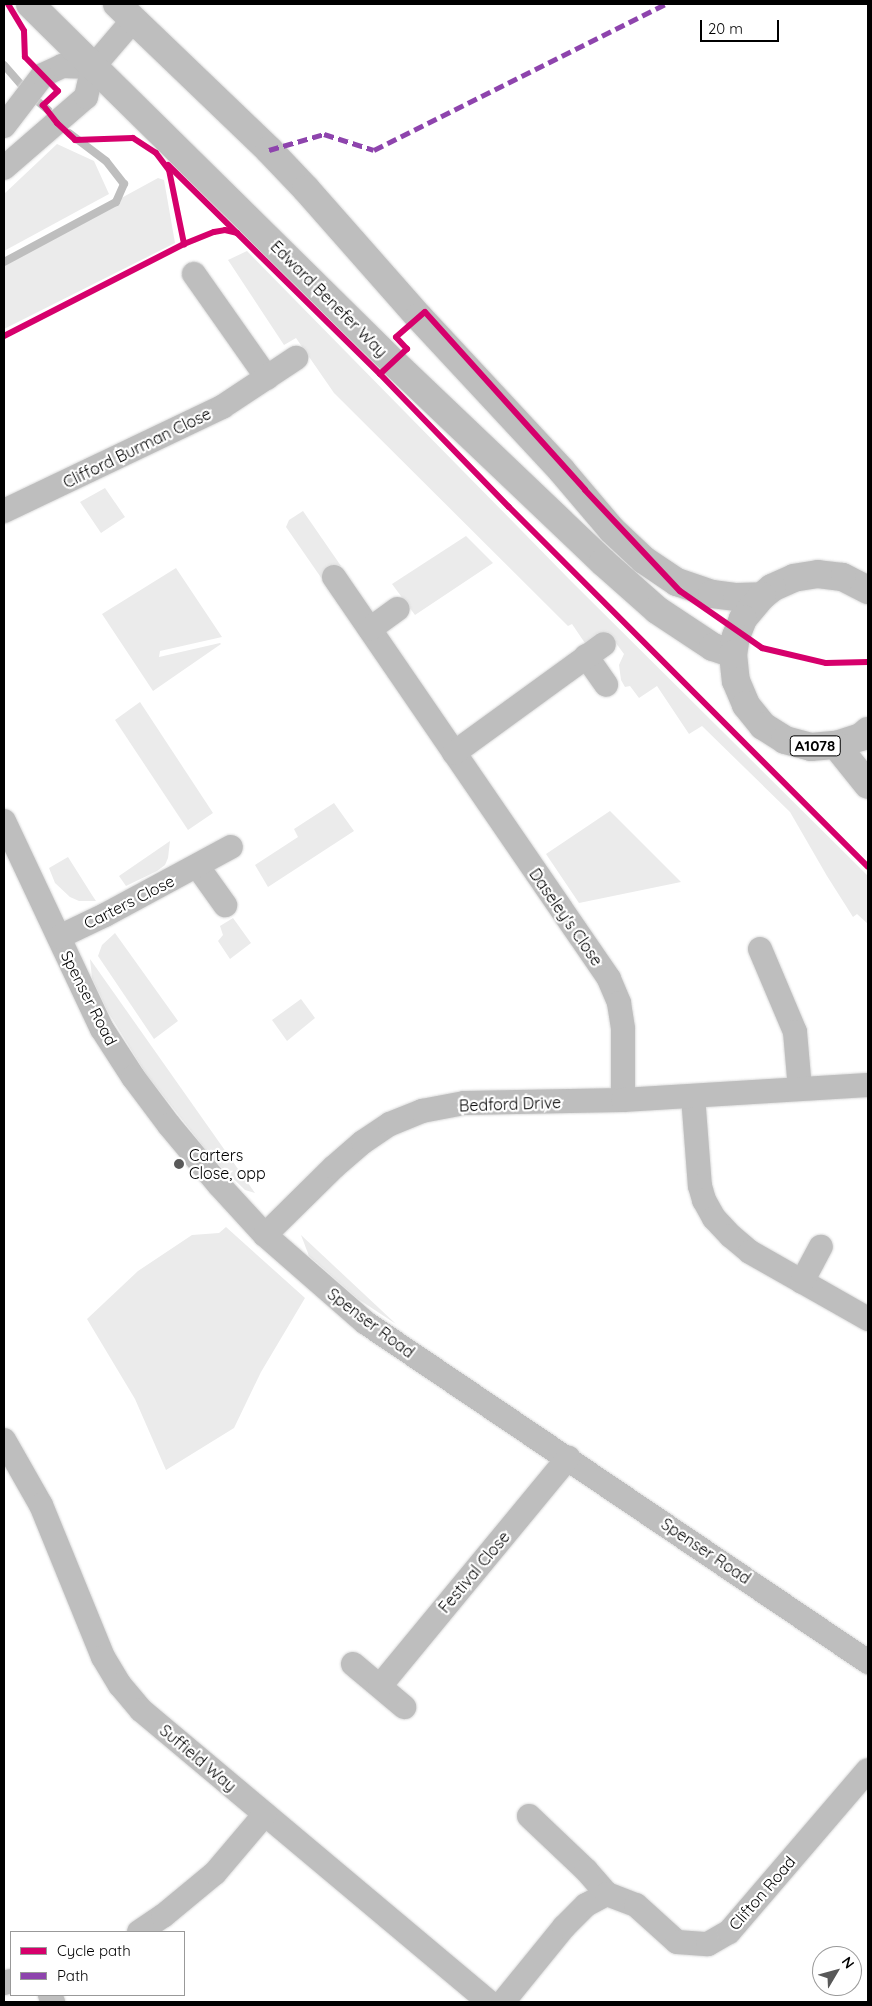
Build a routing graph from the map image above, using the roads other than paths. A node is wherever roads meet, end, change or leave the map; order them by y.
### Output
1 (30, 4) edge
2 (125, 11) edge
3 (93, 67) junction
4 (4, 126) edge
5 (4, 168) edge
6 (194, 274) dead end
7 (296, 358) dead end
8 (267, 378) junction
9 (4, 511) edge
10 (334, 577) dead end
11 (868, 590) edge
12 (762, 596) junction
13 (398, 609) dead end
14 (370, 629) junction
15 (733, 654) junction
16 (606, 685) dead end
17 (868, 731) edge
18 (836, 745) junction
19 (454, 752) junction
20 (868, 785) edge
21 (4, 821) edge
22 (231, 847) dead end
23 (198, 867) junction
24 (225, 905) dead end
25 (59, 937) junction
26 (760, 949) dead end
27 (868, 1085) edge
28 (800, 1089) junction
29 (693, 1096) junction
30 (623, 1100) junction
31 (265, 1235) junction
32 (821, 1247) dead end
33 (802, 1282) junction
34 (868, 1319) edge
35 (4, 1440) edge
36 (568, 1458) junction
37 (868, 1662) edge
38 (353, 1664) dead end
39 (380, 1686) junction
40 (404, 1707) dead end
41 (868, 1770) edge
42 (265, 1814) junction
43 (529, 1816) dead end
44 (607, 1894) junction
45 (140, 1931) edge
46 (489, 2002) edge
47 (502, 2002) edge

1 - 3 main road, Edward Benefer Way
2 - 3 street
2 - 12 main road, A1078
3 - 4 street
3 - 5 street
3 - 15 main road, Edward Benefer Way
6 - 8 street
7 - 8 street, Clifford Burman Close
8 - 9 street, Clifford Burman Close
10 - 14 street, Daseley's Close
11 - 12 main road, A1078
12 - 15 main road, A1078
13 - 14 street
14 - 19 street, Daseley's Close
15 - 18 main road, A1078
16 - 19 street
17 - 18 main road, A1078
18 - 20 main road, A1078
19 - 30 street, Daseley's Close
21 - 25 street, Spenser Road
22 - 23 street, Carters Close
23 - 24 street
23 - 25 street, Carters Close
25 - 31 street, Spenser Road
26 - 28 street
27 - 28 street, Bedford Drive
28 - 29 street, Bedford Drive
29 - 30 street, Bedford Drive
29 - 33 street
30 - 31 street, Bedford Drive
31 - 36 street, Spenser Road
32 - 33 street
33 - 34 street
35 - 42 street, Suffield Way
36 - 37 street, Spenser Road
36 - 39 street, Festival Close
38 - 39 street
39 - 40 street
41 - 44 street, Clifton Road
42 - 45 street
42 - 46 street, Suffield Way
43 - 44 street, Clifton Road
44 - 47 street

